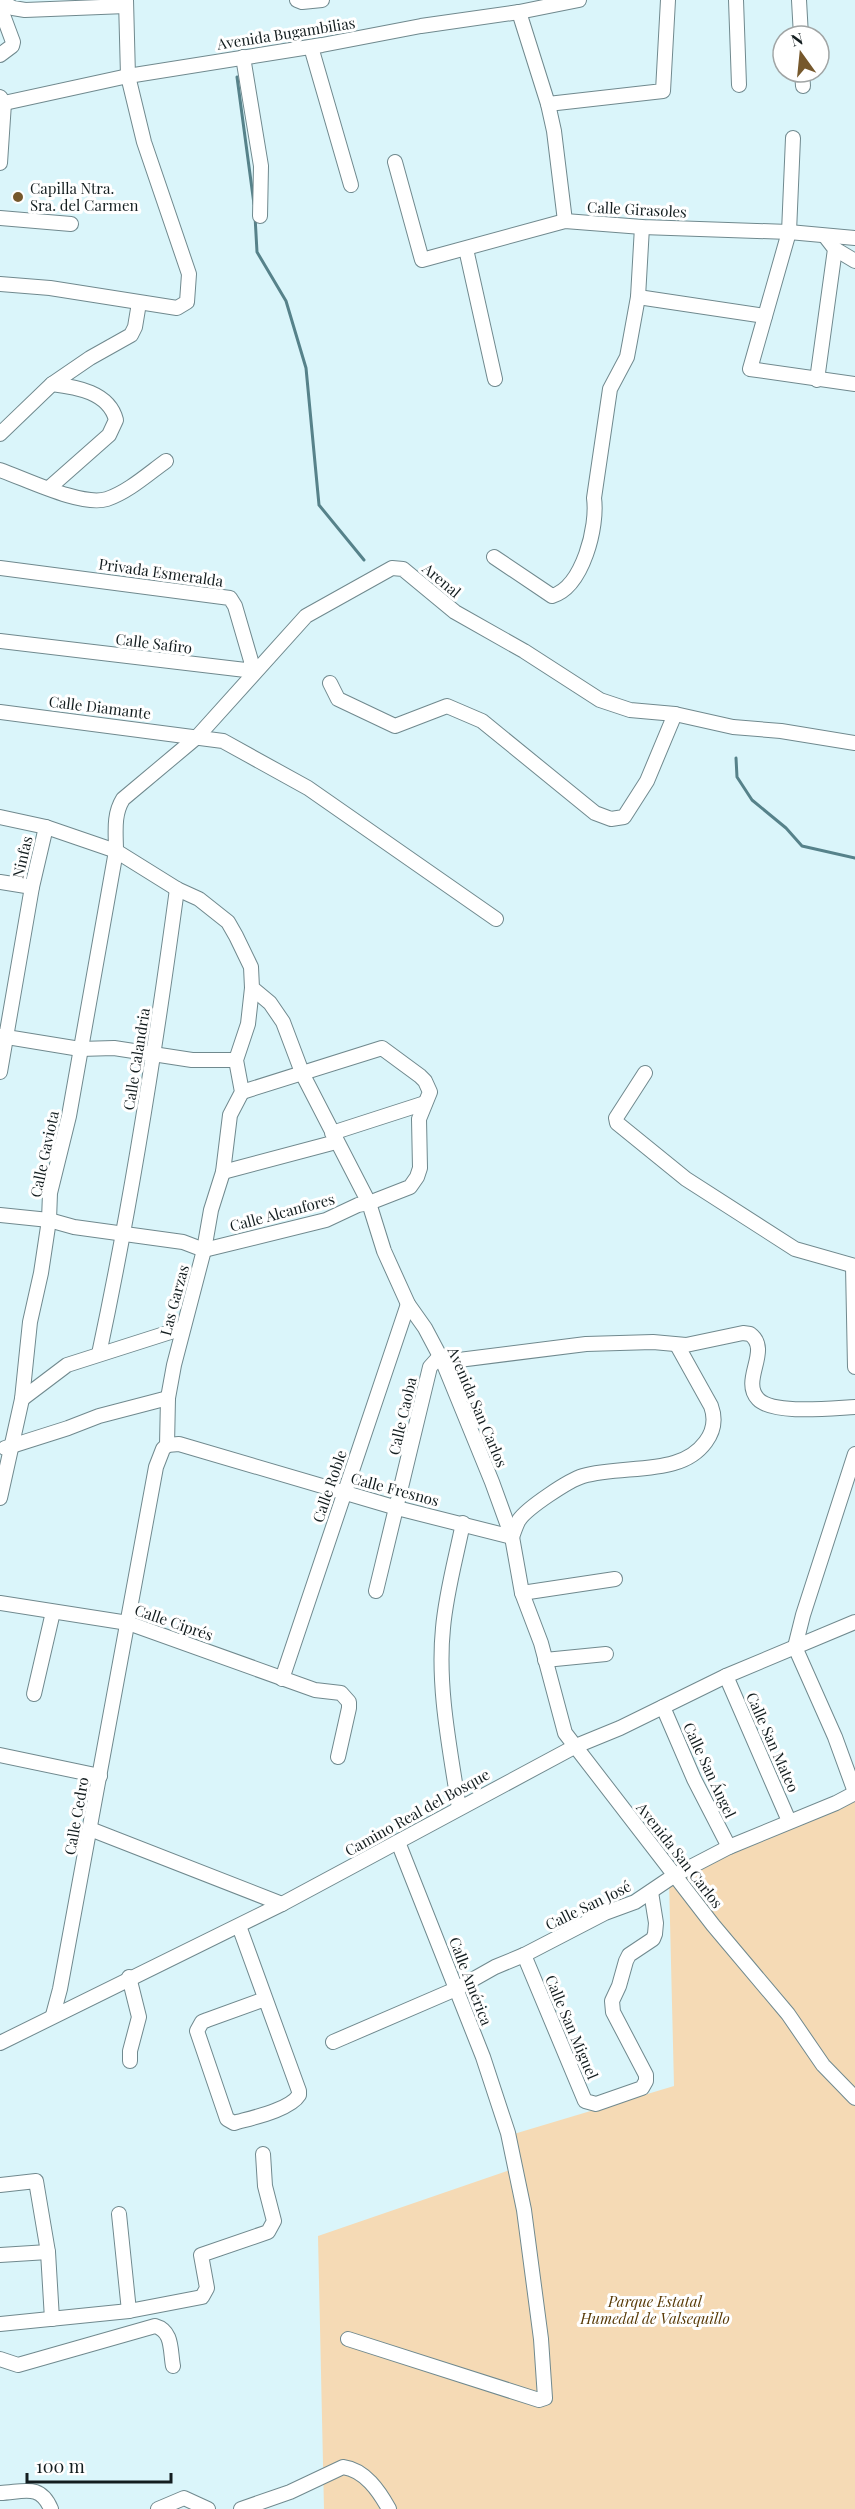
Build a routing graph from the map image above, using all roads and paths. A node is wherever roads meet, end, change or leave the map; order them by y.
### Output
1 (297, 0) edge
2 (322, 0) edge
3 (579, 0) edge
4 (668, 0) edge
5 (736, 0) edge
6 (799, 0) edge
7 (0, 1) edge
8 (126, 3) edge
9 (0, 7) edge
10 (519, 12) junction
11 (800, 24) edge
12 (311, 47) junction
13 (0, 55) edge
14 (243, 57) junction
15 (128, 76) junction
16 (739, 85) dead end
17 (1, 102) edge
18 (548, 104) junction
19 (793, 138) dead end
20 (395, 162) dead end
21 (0, 163) edge
22 (351, 185) dead end
23 (260, 216) dead end
24 (0, 218) edge
25 (565, 221) junction
26 (71, 224) dead end
27 (642, 227) junction
28 (789, 232) junction
29 (825, 236) junction
30 (855, 238) edge
31 (466, 249) junction
32 (835, 249) junction
33 (855, 261) edge
34 (0, 284) edge
35 (638, 297) junction
36 (139, 303) junction
37 (765, 316) junction
38 (495, 379) dead end
39 (817, 380) junction
40 (52, 384) junction
41 (855, 384) edge
42 (0, 434) edge
43 (166, 461) dead end
44 (0, 470) edge
45 (49, 488) junction
46 (495, 557) dead end
47 (0, 568) edge
48 (0, 641) edge
49 (254, 671) junction
50 (330, 683) dead end
51 (0, 712) edge
52 (675, 714) junction
53 (197, 737) junction
54 (855, 742) edge
55 (0, 817) edge
56 (46, 827) junction
57 (116, 851) junction
58 (0, 882) edge
59 (32, 887) junction
60 (177, 889) junction
61 (496, 919) dead end
62 (252, 988) junction
63 (4, 1037) edge
64 (80, 1050) junction
65 (154, 1054) junction
66 (236, 1060) junction
67 (0, 1072) edge
68 (645, 1073) dead end
69 (303, 1075) junction
70 (242, 1092) junction
71 (425, 1103) junction
72 (334, 1138) junction
73 (223, 1172) junction
74 (369, 1203) junction
75 (0, 1215) edge
76 (49, 1220) junction
77 (125, 1233) junction
78 (204, 1250) junction
79 (854, 1266) edge
80 (408, 1304) junction
81 (183, 1328) junction
82 (677, 1345) junction
83 (855, 1347) edge
84 (99, 1354) junction
85 (441, 1360) junction
86 (855, 1367) edge
87 (58, 1370) junction
88 (24, 1377) junction
89 (168, 1398) junction
90 (22, 1399) junction
91 (855, 1407) edge
92 (167, 1445) junction
93 (5, 1448) edge
94 (855, 1454) edge
95 (344, 1493) junction
96 (0, 1498) edge
97 (397, 1508) junction
98 (463, 1523) junction
99 (512, 1537) junction
100 (615, 1579) dead end
101 (376, 1592) dead end
102 (522, 1593) junction
103 (0, 1603) edge
104 (53, 1612) junction
105 (855, 1622) edge
106 (128, 1623) junction
107 (795, 1647) junction
108 (606, 1654) dead end
109 (545, 1660) junction
110 (726, 1676) junction
111 (282, 1679) junction
112 (34, 1694) dead end
113 (663, 1707) junction
114 (576, 1746) junction
115 (0, 1755) edge
116 (338, 1757) dead end
117 (100, 1776) junction
118 (855, 1793) edge
119 (459, 1808) junction
120 (789, 1821) junction
121 (90, 1829) junction
122 (398, 1842) junction
123 (729, 1847) junction
124 (675, 1875) junction
125 (651, 1892) junction
126 (282, 1904) junction
127 (239, 1926) junction
128 (524, 1955) junction
129 (129, 1977) junction
130 (456, 1989) junction
131 (265, 1999) junction
132 (53, 2015) junction
133 (333, 2042) dead end
134 (0, 2043) edge
135 (130, 2061) dead end
136 (855, 2098) edge
137 (262, 2154) dead end
138 (0, 2185) edge
139 (119, 2214) dead end
140 (48, 2252) junction
141 (0, 2255) edge
142 (129, 2311) junction
143 (52, 2319) junction
144 (0, 2324) edge
145 (348, 2339) dead end
146 (0, 2359) edge
147 (173, 2366) dead end
148 (0, 2493) edge
149 (51, 2509) edge
150 (158, 2509) edge
151 (208, 2509) edge
152 (241, 2509) edge
153 (389, 2509) edge

1 - 2 street
3 - 10 street, Avenida Bugambilias
4 - 18 street
5 - 16 street
6 - 11 street
7 - 8 street
8 - 15 street
9 - 13 street
10 - 12 street, Avenida Bugambilias
10 - 18 street
12 - 14 street, Avenida Bugambilias
12 - 22 street
14 - 15 street, Avenida Bugambilias
14 - 23 street
15 - 17 street, Avenida Bugambilias
15 - 36 street
17 - 21 street
18 - 25 street
19 - 28 street
20 - 31 street, Calle Girasoles
24 - 26 street
25 - 27 street, Calle Girasoles
25 - 31 street, Calle Girasoles
27 - 28 street, Calle Girasoles
27 - 35 street
28 - 29 street, Calle Girasoles
28 - 37 street
29 - 30 street, Calle Girasoles
29 - 32 street
31 - 38 street
32 - 33 street
32 - 39 street
34 - 36 street
35 - 37 street
35 - 46 street
36 - 40 street
37 - 39 street
39 - 41 street
40 - 42 street
40 - 45 street
43 - 45 street
44 - 45 street
47 - 49 street, Privada Esmeralda
48 - 49 street, Calle Safiro
49 - 52 street, Arenal
49 - 53 street, Arenal
50 - 52 street
51 - 53 street, Calle Diamante
52 - 54 street, Arenal
53 - 57 street, Arenal
53 - 61 street, Calle Diamante
55 - 56 street
56 - 57 street
56 - 59 street, Ninfas
57 - 60 street
57 - 64 street, Calle Gaviota
58 - 59 street
59 - 63 street, Ninfas
60 - 62 street
60 - 65 street, Calle Calandria
62 - 66 street
62 - 69 street, Avenida San Carlos
63 - 64 street
63 - 67 street, Ninfas
64 - 65 street
64 - 76 street, Calle Gaviota
65 - 66 street
65 - 77 street, Calle Calandria
66 - 70 street
68 - 79 street
69 - 70 street
69 - 71 street
69 - 72 street, Avenida San Carlos
70 - 73 street, Las Garzas
71 - 72 street
71 - 74 street, Calle Alcanfores
72 - 73 street
72 - 74 street, Avenida San Carlos
73 - 78 street, Las Garzas
74 - 78 street, Calle Alcanfores
74 - 80 street, Avenida San Carlos
75 - 76 street
76 - 77 street
76 - 88 street, Calle Gaviota
77 - 78 street
77 - 84 street, Calle Calandria
78 - 81 street, Las Garzas
79 - 83 street
80 - 85 street, Avenida San Carlos
80 - 95 street, Calle Roble
81 - 84 street
81 - 89 street, Las Garzas
82 - 85 street
82 - 91 street
82 - 99 street
83 - 86 street
84 - 87 street
85 - 97 street, Calle Caoba
85 - 99 street, Avenida San Carlos
87 - 88 street
87 - 90 street
88 - 90 street, Calle Gaviota
89 - 92 street, Las Garzas
89 - 93 street
90 - 93 street, Calle Gaviota
92 - 95 street, Calle Fresnos
92 - 106 street, Las Garzas
93 - 96 street, Calle Gaviota
94 - 107 street
95 - 97 street, Calle Fresnos
95 - 111 street, Calle Roble
97 - 98 street, Calle Fresnos
97 - 101 street, Calle Caoba
98 - 99 street, Calle Fresnos
98 - 119 street
99 - 102 street, Avenida San Carlos
100 - 102 street
102 - 109 street, Avenida San Carlos
103 - 104 street, Calle Ciprés
104 - 106 street, Calle Ciprés
104 - 112 street
105 - 107 street, Camino Real del Bosque
106 - 111 street, Calle Ciprés
106 - 117 street, Calle Cedro
107 - 110 street, Camino Real del Bosque
107 - 118 street
108 - 109 street
109 - 114 street, Avenida San Carlos
110 - 113 street, Camino Real del Bosque
110 - 120 street, Calle San Mateo
111 - 116 street, Calle Ciprés
113 - 114 street, Camino Real del Bosque
113 - 123 street, Calle San Ángel
114 - 119 street, Camino Real del Bosque
114 - 124 street, Avenida San Carlos
115 - 117 street
117 - 121 street, Calle Cedro
118 - 120 street, Calle San José
119 - 122 street, Camino Real del Bosque
120 - 123 street, Calle San José
121 - 126 street
121 - 132 street, Calle Cedro
122 - 126 street, Camino Real del Bosque
122 - 130 street, Calle América
123 - 124 street, Calle San José
124 - 125 street, Calle San José
124 - 136 street, Avenida San Carlos
125 - 128 street, Calle San José
125 - 128 street, Calle San Miguel
126 - 127 street, Camino Real del Bosque
127 - 129 street, Camino Real del Bosque
127 - 131 street
128 - 130 street, Calle San José
129 - 132 street, Camino Real del Bosque
129 - 135 street
130 - 133 street, Calle San José
130 - 145 street, Calle América
131 - 131 street
132 - 134 street, Camino Real del Bosque
137 - 142 street
138 - 140 street
139 - 142 street
140 - 141 street
140 - 143 street
142 - 143 street
143 - 144 street
146 - 147 street
148 - 149 street
150 - 151 street
152 - 153 street

